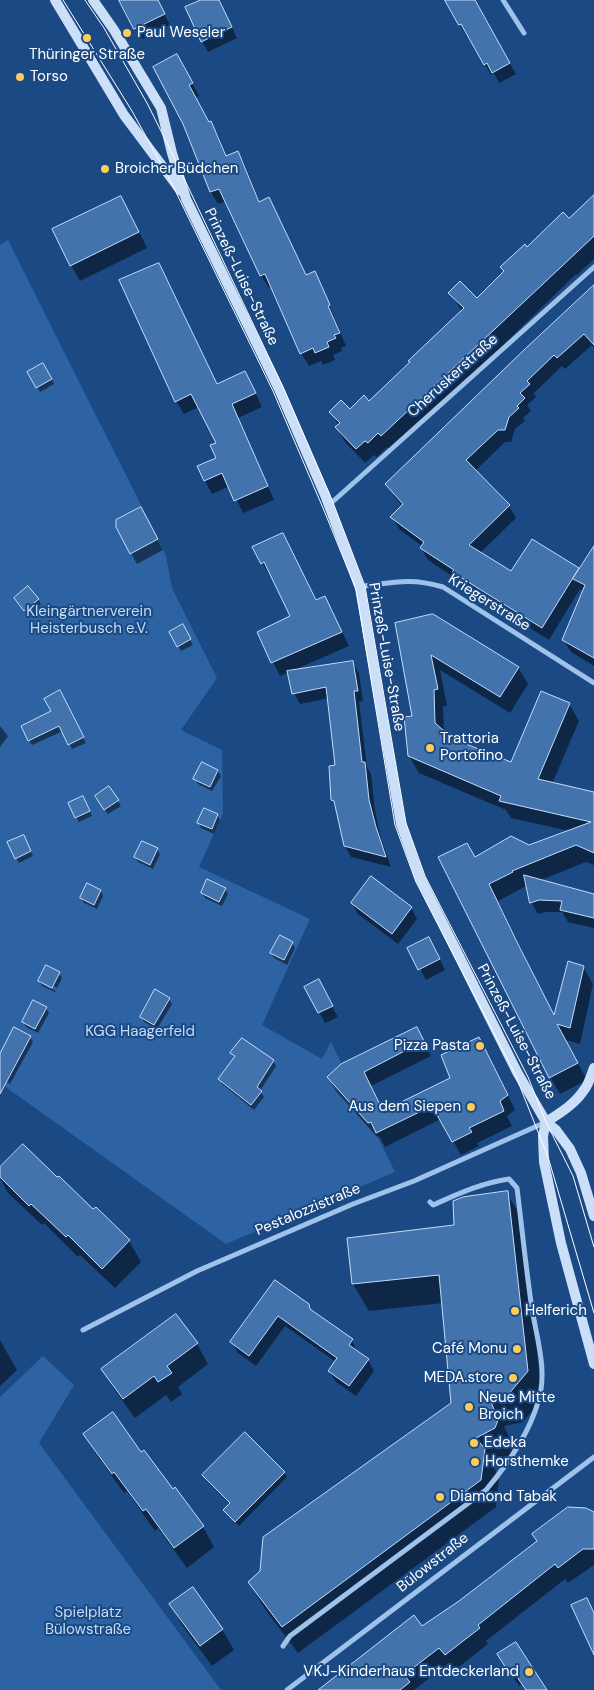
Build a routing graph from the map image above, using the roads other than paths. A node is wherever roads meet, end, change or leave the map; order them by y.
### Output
1 (55, 0) edge
2 (93, 0) edge
3 (503, 0) edge
4 (524, 33) dead end
5 (186, 199) junction
6 (594, 267) edge
7 (328, 505) junction
8 (360, 588) junction
9 (594, 683) edge
10 (594, 1068) edge
11 (546, 1122) junction
12 (430, 1202) dead end
13 (594, 1216) edge
14 (83, 1330) dead end
15 (594, 1364) edge
16 (594, 1457) edge
17 (283, 1646) dead end
18 (287, 1690) edge

1 - 5 main road, Prinzeß-Luise-Straße
2 - 5 main road, Prinzeß-Luise-Straße
3 - 4 street
5 - 7 main road, Prinzeß-Luise-Straße
6 - 7 street, Cheruskerstraße
7 - 8 main road, Prinzeß-Luise-Straße
8 - 9 street, Kriegerstraße
8 - 11 main road, Prinzeß-Luise-Straße
10 - 11 main road
11 - 13 main road, Prinzeß-Luise-Straße
11 - 14 street, Pestalozzistraße
11 - 15 main road, Prinzeß-Luise-Straße
12 - 17 street
16 - 18 street, Bülowstraße

